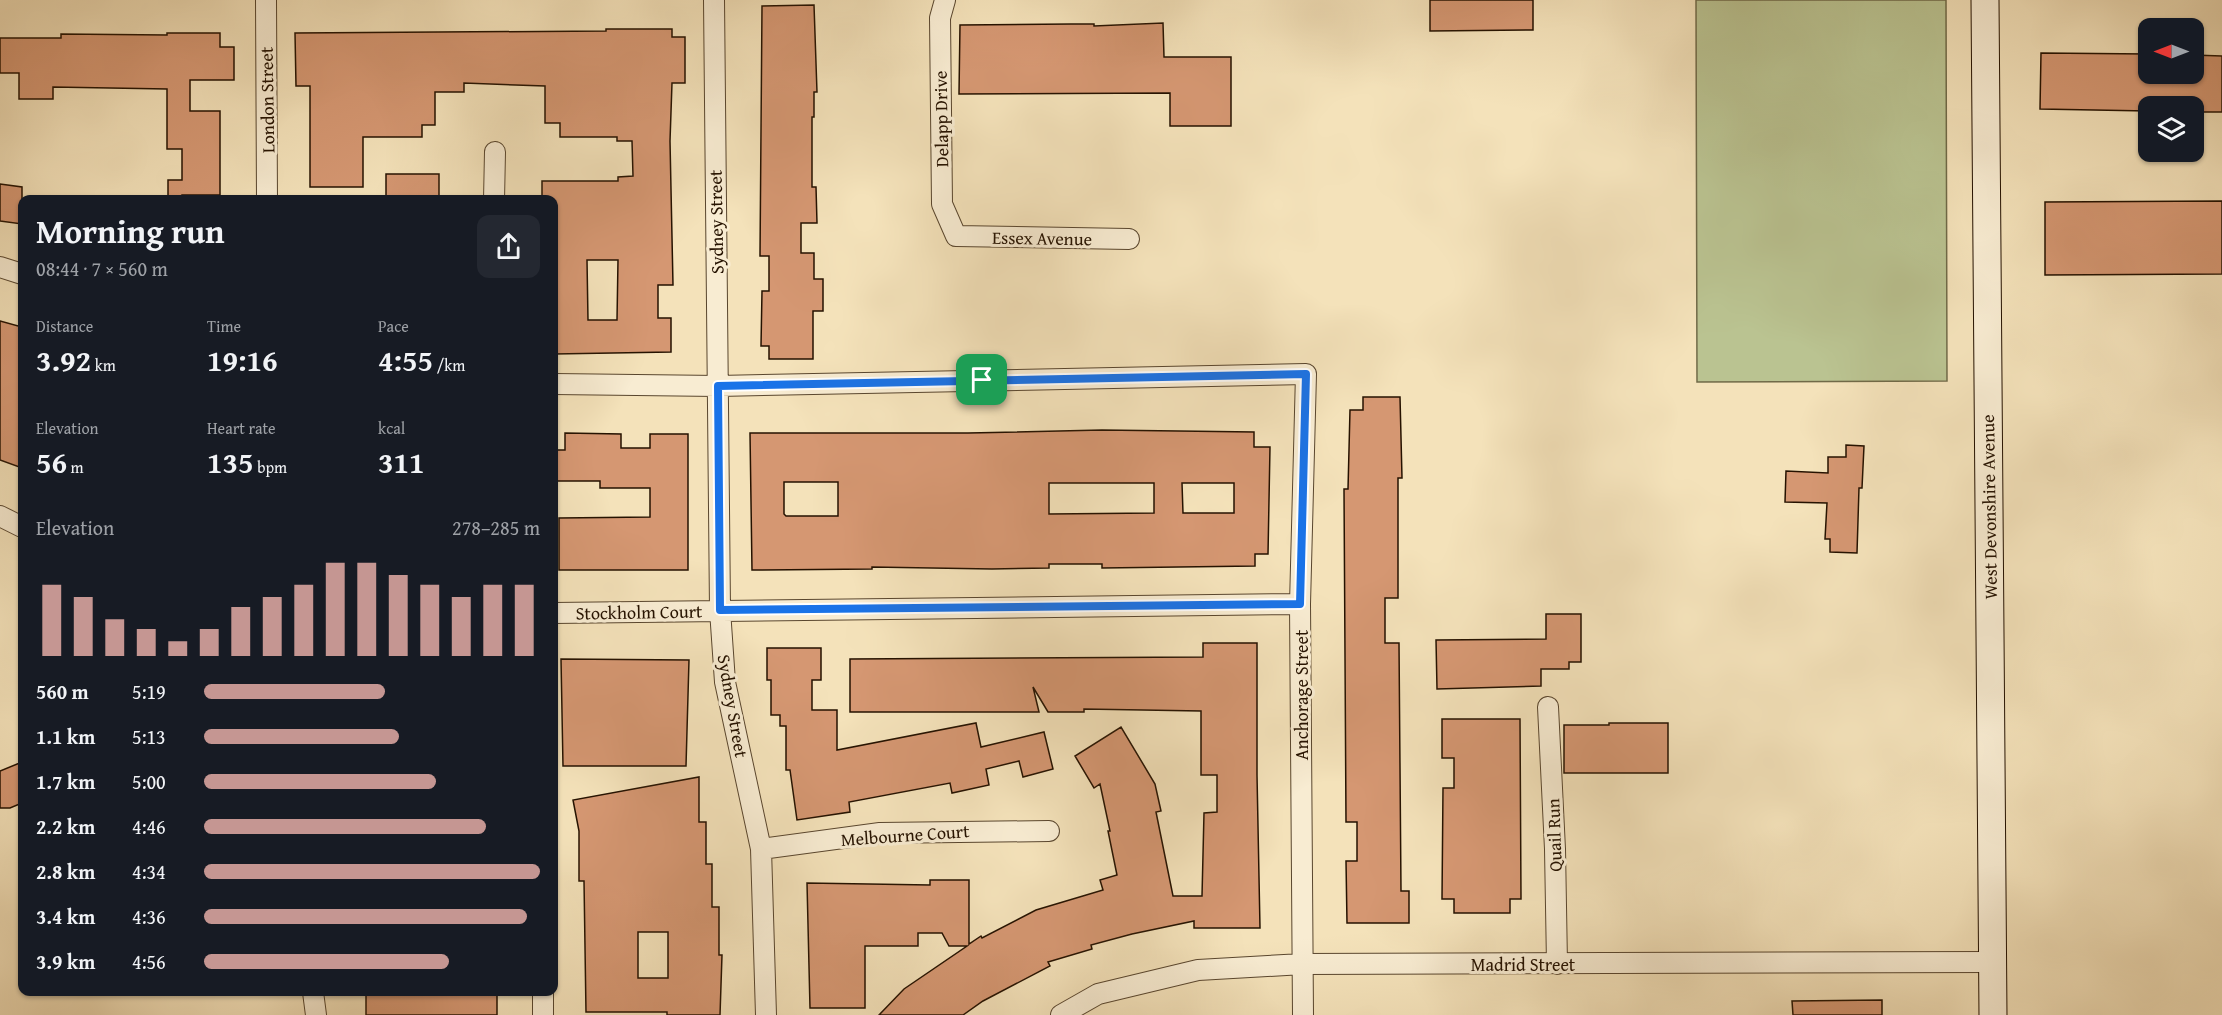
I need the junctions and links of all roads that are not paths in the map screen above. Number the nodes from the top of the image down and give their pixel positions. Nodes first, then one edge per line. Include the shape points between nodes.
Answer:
1 (266, 0) edge
2 (714, 0) edge
3 (945, 0) edge
4 (1985, 0) edge
5 (495, 152) dead end
6 (267, 195) edge
7 (494, 195) edge
8 (956, 236) joint
9 (1129, 239) dead end
10 (0, 267) edge
11 (18, 273) edge
12 (558, 384) edge
13 (718, 386) junction
14 (0, 516) edge
15 (18, 525) edge
16 (1300, 604) junction
17 (720, 610) junction
18 (558, 613) edge
19 (1548, 707) dead end
20 (1049, 831) dead end
21 (761, 849) junction
22 (1993, 962) junction
23 (1557, 963) junction
24 (1303, 964) junction
25 (314, 996) edge
26 (543, 996) edge
27 (316, 1015) edge
28 (543, 1015) edge
29 (766, 1015) edge
30 (1061, 1015) edge
31 (1303, 1015) edge
32 (1993, 1015) edge

1 - 6 street, London Street
2 - 13 street, Sydney Street
3 - 8 street, Delapp Drive via 940,18 942,204
4 - 22 main road, West Devonshire Avenue
5 - 7 street
8 - 9 street, Essex Avenue
10 - 11 street
12 - 13 street
13 - 16 street, Anchorage Street via 1306,374
13 - 17 street, Sydney Street
14 - 15 street
16 - 17 street, Stockholm Court
16 - 24 street, Anchorage Street
17 - 18 street, Stockholm Court
17 - 21 street, Sydney Street via 725,682
19 - 23 street, Quail Run
20 - 21 street, Melbourne Court via 880,833
21 - 29 street, Sydney Street
22 - 23 street, Madrid Street
22 - 32 main road, West Devonshire Avenue
23 - 24 street, Madrid Street
24 - 30 street, Madrid Street via 1198,970 1098,994
24 - 31 street, Anchorage Street
25 - 27 street
26 - 28 street

